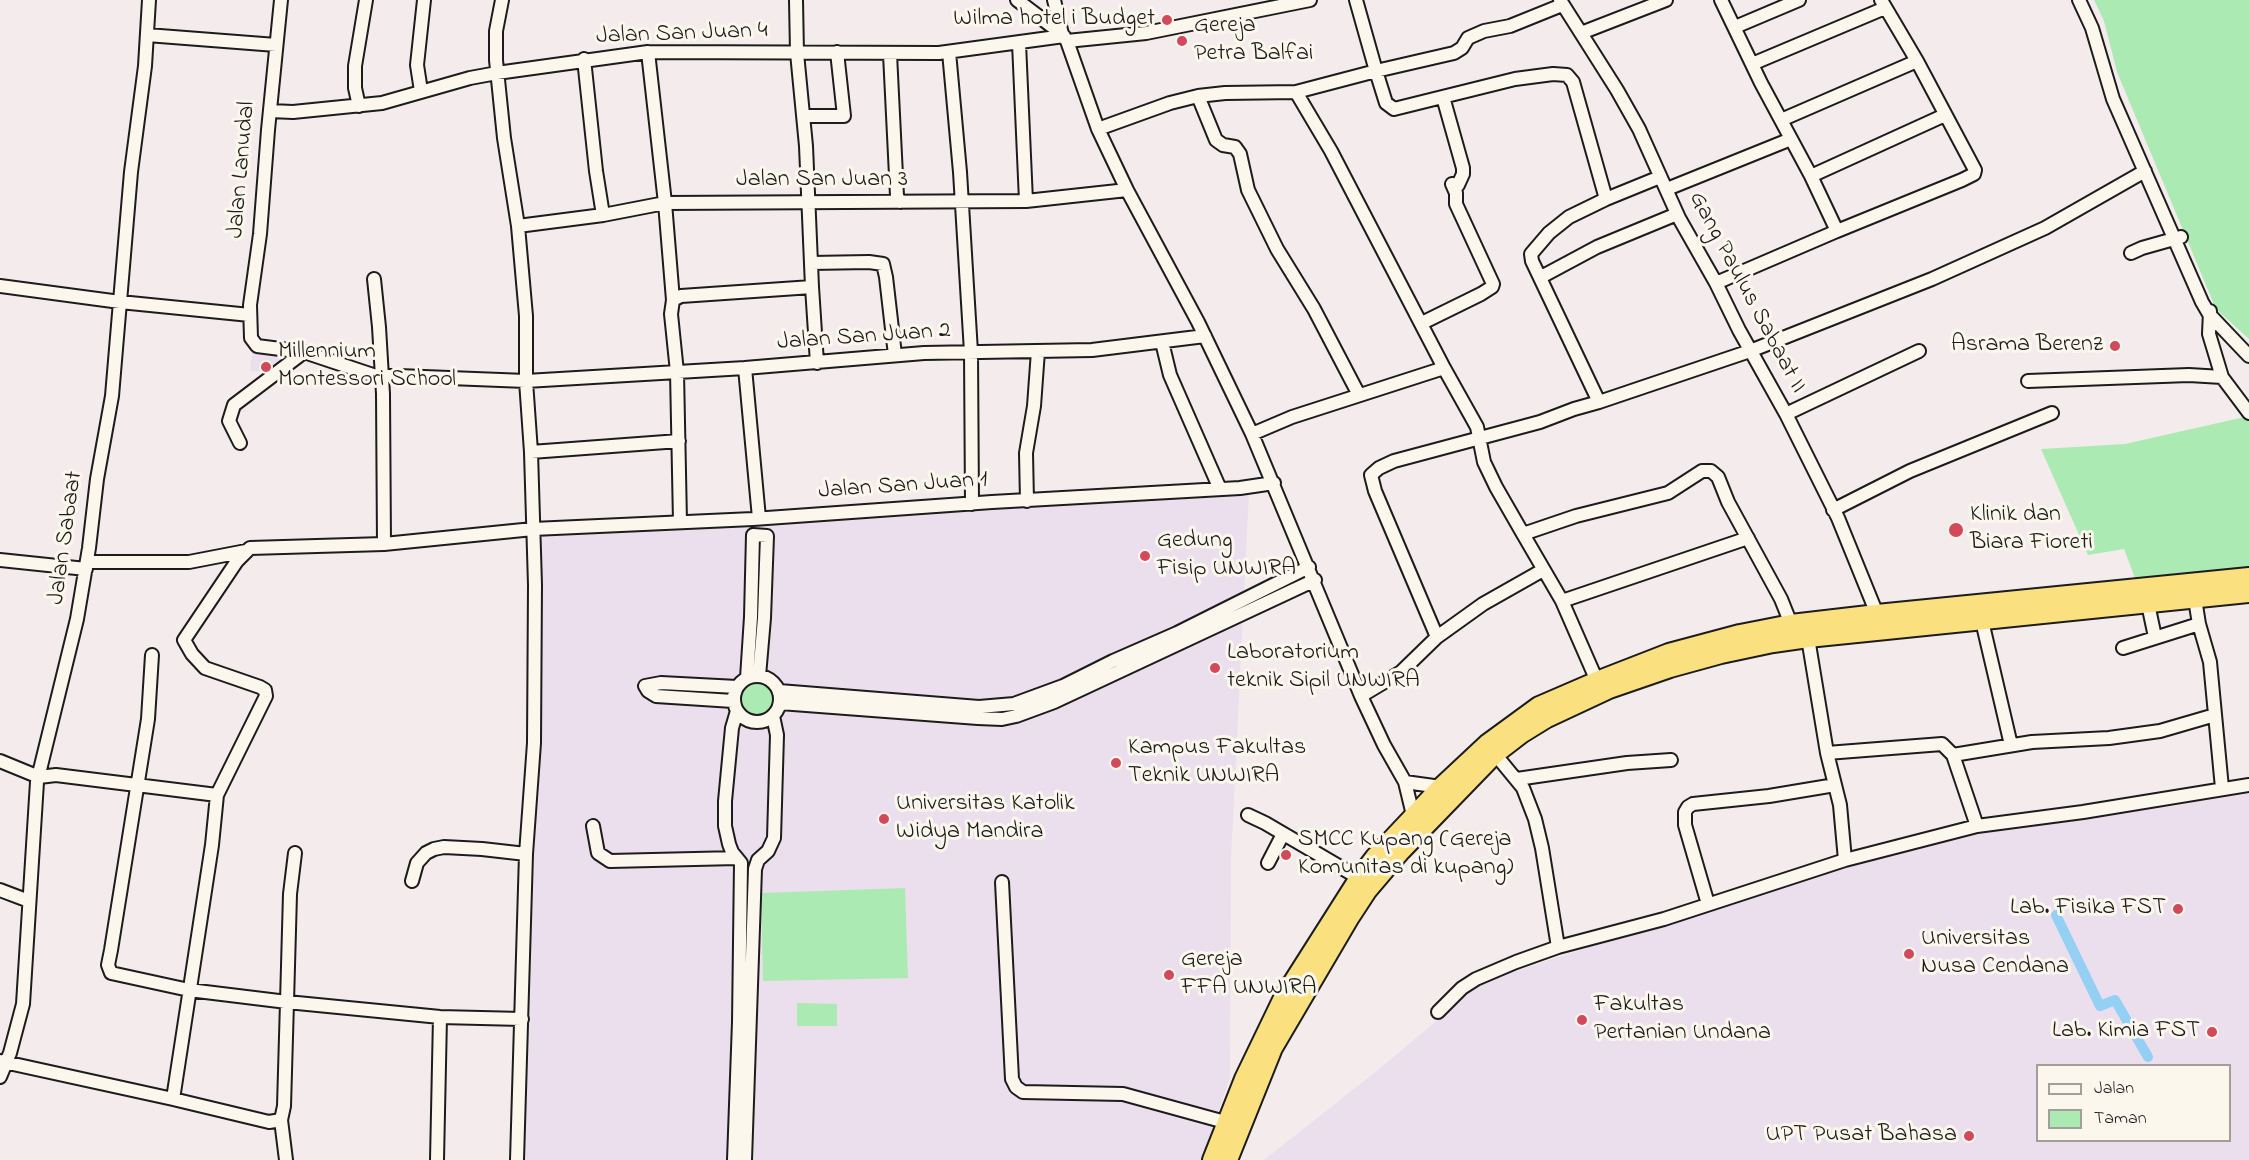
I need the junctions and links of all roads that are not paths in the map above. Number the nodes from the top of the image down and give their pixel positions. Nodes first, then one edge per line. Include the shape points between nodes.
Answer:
1 (149, 0) edge
2 (281, 0) edge
3 (366, 0) edge
4 (424, 0) edge
5 (502, 0) edge
6 (796, 0) edge
7 (1017, 0) edge
8 (1054, 0) edge
9 (1310, 0) edge
10 (1356, 0) edge
11 (1666, 0) edge
12 (1721, 0) edge
13 (1799, 0) edge
14 (2079, 0) edge
15 (2086, 0) edge
16 (1561, 2) edge
17 (1883, 4) edge
18 (1735, 27) junction
19 (1581, 33) junction
20 (147, 35) junction
21 (1064, 37) junction
22 (1019, 43) junction
23 (276, 45) junction
24 (648, 52) junction
25 (837, 52) junction
26 (949, 52) junction
27 (797, 53) junction
28 (890, 54) junction
29 (584, 59) junction
30 (1917, 61) junction
31 (1752, 64) junction
32 (1376, 71) junction
33 (497, 73) junction
34 (421, 91) junction
35 (1296, 92) junction
36 (1198, 96) junction
37 (1443, 98) junction
38 (359, 106) junction
39 (270, 111) junction
40 (1946, 115) junction
41 (803, 116) junction
42 (1781, 120) junction
43 (1098, 129) junction
44 (1791, 140) junction
45 (2145, 171) junction
46 (1811, 176) junction
47 (1660, 177) junction
48 (1667, 189) junction
49 (1127, 190) junction
50 (1606, 199) junction
51 (808, 201) junction
52 (1026, 201) junction
53 (900, 202) junction
54 (962, 202) junction
55 (665, 203) junction
56 (1677, 214) junction
57 (603, 215) junction
58 (518, 226) junction
59 (1837, 231) junction
60 (2178, 239) junction
61 (2131, 253) dead end
62 (811, 263) junction
63 (1541, 277) junction
64 (374, 279) dead end
65 (1716, 283) junction
66 (0, 286) edge
67 (812, 287) junction
68 (673, 300) junction
69 (120, 302) junction
70 (2210, 310) junction
71 (250, 315) junction
72 (1422, 322) junction
73 (1205, 336) junction
74 (1162, 342) junction
75 (254, 343) joint
76 (1038, 351) junction
77 (1750, 351) junction
78 (1919, 351) dead end
79 (2249, 351) edge
80 (304, 352) junction
81 (970, 352) junction
82 (895, 355) junction
83 (2249, 356) edge
84 (817, 363) junction
85 (745, 368) junction
86 (1444, 368) junction
87 (677, 372) junction
88 (382, 375) junction
89 (2222, 377) junction
90 (526, 381) junction
91 (2028, 381) dead end
92 (1359, 396) junction
93 (1599, 402) junction
94 (2052, 413) dead end
95 (2249, 413) edge
96 (1786, 414) junction
97 (1252, 434) junction
98 (1480, 436) junction
99 (679, 441) junction
100 (240, 443) dead end
101 (531, 452) junction
102 (1274, 483) junction
103 (1220, 489) junction
104 (1027, 501) junction
105 (972, 504) junction
106 (1833, 510) junction
107 (759, 518) junction
108 (680, 522) junction
109 (533, 529) junction
110 (1523, 534) junction
111 (1748, 538) junction
112 (384, 544) junction
113 (246, 551) junction
114 (0, 560) edge
115 (86, 566) junction
116 (1308, 567) junction
117 (1543, 570) junction
118 (2249, 577) edge
119 (1315, 580) junction
120 (2249, 593) edge
121 (2195, 598) junction
122 (1562, 601) junction
123 (2148, 604) junction
124 (1877, 614) junction
125 (1936, 617) junction
126 (758, 618) junction
127 (1219, 619) junction
128 (1982, 621) junction
129 (1791, 624) junction
130 (2199, 624) junction
131 (2155, 637) junction
132 (1437, 638) junction
133 (1808, 638) junction
134 (2123, 648) dead end
135 (152, 655) dead end
136 (753, 677) junction
137 (1597, 681) junction
138 (737, 687) junction
139 (1361, 696) junction
140 (780, 697) junction
141 (735, 706) junction
142 (773, 716) junction
143 (2215, 716) junction
144 (2011, 745) junction
145 (1827, 753) junction
146 (1496, 754) junction
147 (1953, 755) junction
148 (1671, 760) dead end
149 (0, 761) edge
150 (39, 777) junction
151 (1517, 779) junction
152 (1405, 782) junction
153 (1835, 785) junction
154 (2249, 785) edge
155 (136, 786) junction
156 (1441, 787) junction
157 (2222, 788) junction
158 (217, 795) junction
159 (1248, 815) dead end
160 (1413, 815) junction
161 (593, 826) dead end
162 (1977, 826) junction
163 (1283, 834) junction
164 (295, 853) dead end
165 (526, 854) junction
166 (737, 858) junction
167 (1845, 860) junction
168 (1268, 863) dead end
169 (1359, 878) junction
170 (412, 881) dead end
171 (1002, 882) dead end
172 (0, 890) edge
173 (29, 901) junction
174 (1708, 904) junction
175 (1344, 913) junction
176 (1558, 947) junction
177 (189, 990) junction
178 (287, 1002) junction
179 (1438, 1012) dead end
180 (440, 1017) junction
181 (522, 1019) junction
182 (3, 1062) edge
183 (0, 1077) edge
184 (173, 1099) junction
185 (281, 1120) junction
186 (1233, 1124) junction
187 (286, 1160) edge
188 (437, 1160) edge
189 (517, 1160) edge
190 (734, 1160) edge
191 (745, 1160) edge
192 (1212, 1160) edge
193 (1228, 1160) edge

1 - 20 street, Jalan Sabaat
2 - 23 street, Jalan Lanudal
3 - 38 street via 355,66
4 - 34 street via 417,64
5 - 33 street via 496,31
6 - 27 street
7 - 21 street
8 - 21 street
9 - 21 street, Jalan San Juan 4 via 1146,33
10 - 32 street
11 - 19 street
12 - 18 street
13 - 18 street
14 - 45 street via 2092,28 2113,99
15 - 60 street via 2102,34 2112,79
16 - 19 street, Gang Paulus Sabaat II
16 - 32 street via 1535,18 1468,38 1454,53
17 - 30 street
17 - 31 street
18 - 31 street
19 - 47 street, Gang Paulus Sabaat II via 1634,120
20 - 23 street
20 - 69 street, Jalan Sabaat
21 - 22 street, Jalan San Juan 4
21 - 43 street
22 - 26 street, Jalan San Juan 4
22 - 52 street
23 - 39 street, Jalan Lanudal
24 - 27 street, Jalan San Juan 4
24 - 29 street, Jalan San Juan 4
24 - 55 street
25 - 27 street, Jalan San Juan 4
25 - 28 street, Jalan San Juan 4
25 - 41 street via 843,116
26 - 28 street, Jalan San Juan 4
26 - 54 street
27 - 41 street
28 - 53 street
29 - 33 street, Jalan San Juan 4
29 - 57 street
30 - 40 street
30 - 42 street
31 - 42 street
32 - 35 street
32 - 37 street via 1390,108
33 - 34 street, Jalan San Juan 4
33 - 58 street
34 - 38 street, Jalan San Juan 4
35 - 36 street
35 - 72 street
36 - 43 street
36 - 92 street via 1216,140 1222,146 1238,149 1248,190
37 - 50 street via 1515,79 1567,75 1573,82
37 - 72 street via 1463,168 1458,184 1452,184 1456,204 1493,284 1481,294
38 - 39 street, Jalan San Juan 4
39 - 71 street, Jalan Lanudal
40 - 46 street
40 - 59 street via 1974,165 1974,174
41 - 51 street
42 - 44 street
43 - 49 street
44 - 46 street
44 - 48 street
45 - 60 street
45 - 77 street via 2044,228 1986,255
46 - 59 street
47 - 48 street, Gang Paulus Sabaat II
47 - 50 street
48 - 56 street, Gang Paulus Sabaat II
49 - 52 street, Jalan San Juan 3
49 - 73 street
50 - 63 street via 1569,217 1533,249 1532,261
51 - 53 street, Jalan San Juan 3
51 - 55 street, Jalan San Juan 3
51 - 62 street
52 - 54 street, Jalan San Juan 3
53 - 54 street, Jalan San Juan 3
54 - 81 street
55 - 57 street, Jalan San Juan 3
55 - 68 street
56 - 63 street via 1614,239
56 - 65 street, Gang Paulus Sabaat II
57 - 58 street, Jalan San Juan 3
58 - 90 street via 526,316
59 - 65 street
60 - 61 street
60 - 70 street
62 - 67 street
62 - 82 street via 883,264
63 - 93 street
64 - 88 street
65 - 77 street, Gang Paulus Sabaat II
66 - 69 street
67 - 68 street via 686,295
67 - 84 street
68 - 87 street
69 - 71 street
69 - 115 street, Jalan Sabaat via 112,396
70 - 79 street
70 - 83 street
70 - 89 street via 2209,334
71 - 75 street, Jalan Lanudal
72 - 86 street
73 - 74 street, Jalan San Juan 2
73 - 97 street
74 - 76 street, Jalan San Juan 2
74 - 103 street via 1170,375
75 - 80 street, Jalan San Juan 2 via 263,348
76 - 81 street, Jalan San Juan 2
76 - 104 street via 1026,453
77 - 93 street
77 - 96 street, Gang Paulus Sabaat II
78 - 96 street
80 - 88 street, Jalan San Juan 2
80 - 100 street via 234,405 229,421
81 - 82 street, Jalan San Juan 2
81 - 105 street
82 - 84 street, Jalan San Juan 2
84 - 85 street, Jalan San Juan 2
85 - 87 street, Jalan San Juan 2
85 - 107 street
86 - 92 street
86 - 98 street
87 - 90 street, Jalan San Juan 2
87 - 99 street
88 - 90 street, Jalan San Juan 2
88 - 112 street
89 - 91 street
89 - 95 street
90 - 101 street
92 - 97 street
93 - 98 street
94 - 106 street via 1910,471
96 - 106 street, Gang Paulus Sabaat II
97 - 102 street
98 - 110 street via 1484,462
98 - 132 street via 1394,460 1371,475
99 - 101 street
99 - 108 street
101 - 109 street
102 - 103 street, Jalan San Juan 1
102 - 116 street
103 - 104 street, Jalan San Juan 1
104 - 105 street, Jalan San Juan 1
105 - 107 street, Jalan San Juan 1
106 - 124 street, Gang Paulus Sabaat II
107 - 108 street, Jalan San Juan 1
108 - 109 street, Jalan San Juan 1
109 - 112 street, Jalan San Juan 1
109 - 165 street via 534,743
110 - 111 street via 1668,492 1706,470 1718,477
110 - 117 street
111 - 122 street
111 - 129 street
112 - 113 street, Jalan San Juan 1 via 260,547
113 - 115 street, Jalan San Juan 1 via 189,562
113 - 158 street via 184,640 205,668 265,690 266,696
114 - 115 street, Jalan San Juan 1
115 - 150 street, Jalan Sabaat
116 - 119 street
116 - 127 street
117 - 122 street
117 - 132 street via 1483,604
118 - 125 highway
119 - 127 street
119 - 139 street
120 - 121 highway
121 - 123 highway
121 - 130 street
122 - 137 street
123 - 128 highway
123 - 131 street
124 - 125 highway
124 - 129 highway
125 - 128 highway
125 - 133 highway
126 - 126 street via 753,535 767,536
126 - 136 street
127 - 140 street via 1054,702 1002,719
128 - 144 street
129 - 137 highway via 1706,642
130 - 131 street
130 - 143 street via 2210,662
131 - 134 street
132 - 139 street via 1401,672
133 - 145 street
133 - 146 highway via 1721,654 1609,689 1547,718
135 - 155 street via 148,719
136 - 138 street
136 - 140 street via 775,683
137 - 156 highway via 1539,706 1512,724
138 - 141 street
138 - 141 street via 661,683 645,686 656,696
139 - 152 street
140 - 142 street
141 - 142 street via 745,719 756,722
141 - 166 street via 725,826
142 - 191 street via 777,735 774,838 755,869
143 - 144 street via 2127,736
143 - 157 street
144 - 147 street
145 - 147 street via 1940,744
145 - 153 street
146 - 151 street
146 - 175 highway
147 - 162 street
148 - 151 street
149 - 150 street
150 - 155 street via 56,775
150 - 173 street, Jalan Sabaat
151 - 176 street via 1528,798 1542,848
152 - 156 street
152 - 160 street
153 - 167 street
153 - 174 street via 1688,807 1685,825
154 - 157 street
155 - 158 street
155 - 177 street via 109,970 114,975
156 - 160 highway
157 - 162 street
158 - 177 street
159 - 163 street
160 - 169 highway
161 - 166 street via 598,853 610,861
162 - 167 street
163 - 168 street
163 - 169 street
164 - 178 street
165 - 170 street via 434,849 417,863
165 - 181 street
166 - 190 street via 741,863
167 - 174 street
169 - 175 highway
171 - 186 street via 1012,1079 1016,1087 1023,1092 1124,1094
172 - 173 street
173 - 182 street, Jalan Sabaat via 22,1004 10,1053
174 - 176 street
175 - 186 highway via 1284,996
176 - 179 street via 1476,979
177 - 178 street
177 - 184 street
178 - 180 street
178 - 185 street
180 - 181 street
180 - 188 street
181 - 189 street
182 - 183 street, Jalan Sabaat
182 - 184 street
184 - 185 street via 269,1122
185 - 187 street
186 - 192 highway
186 - 193 highway

